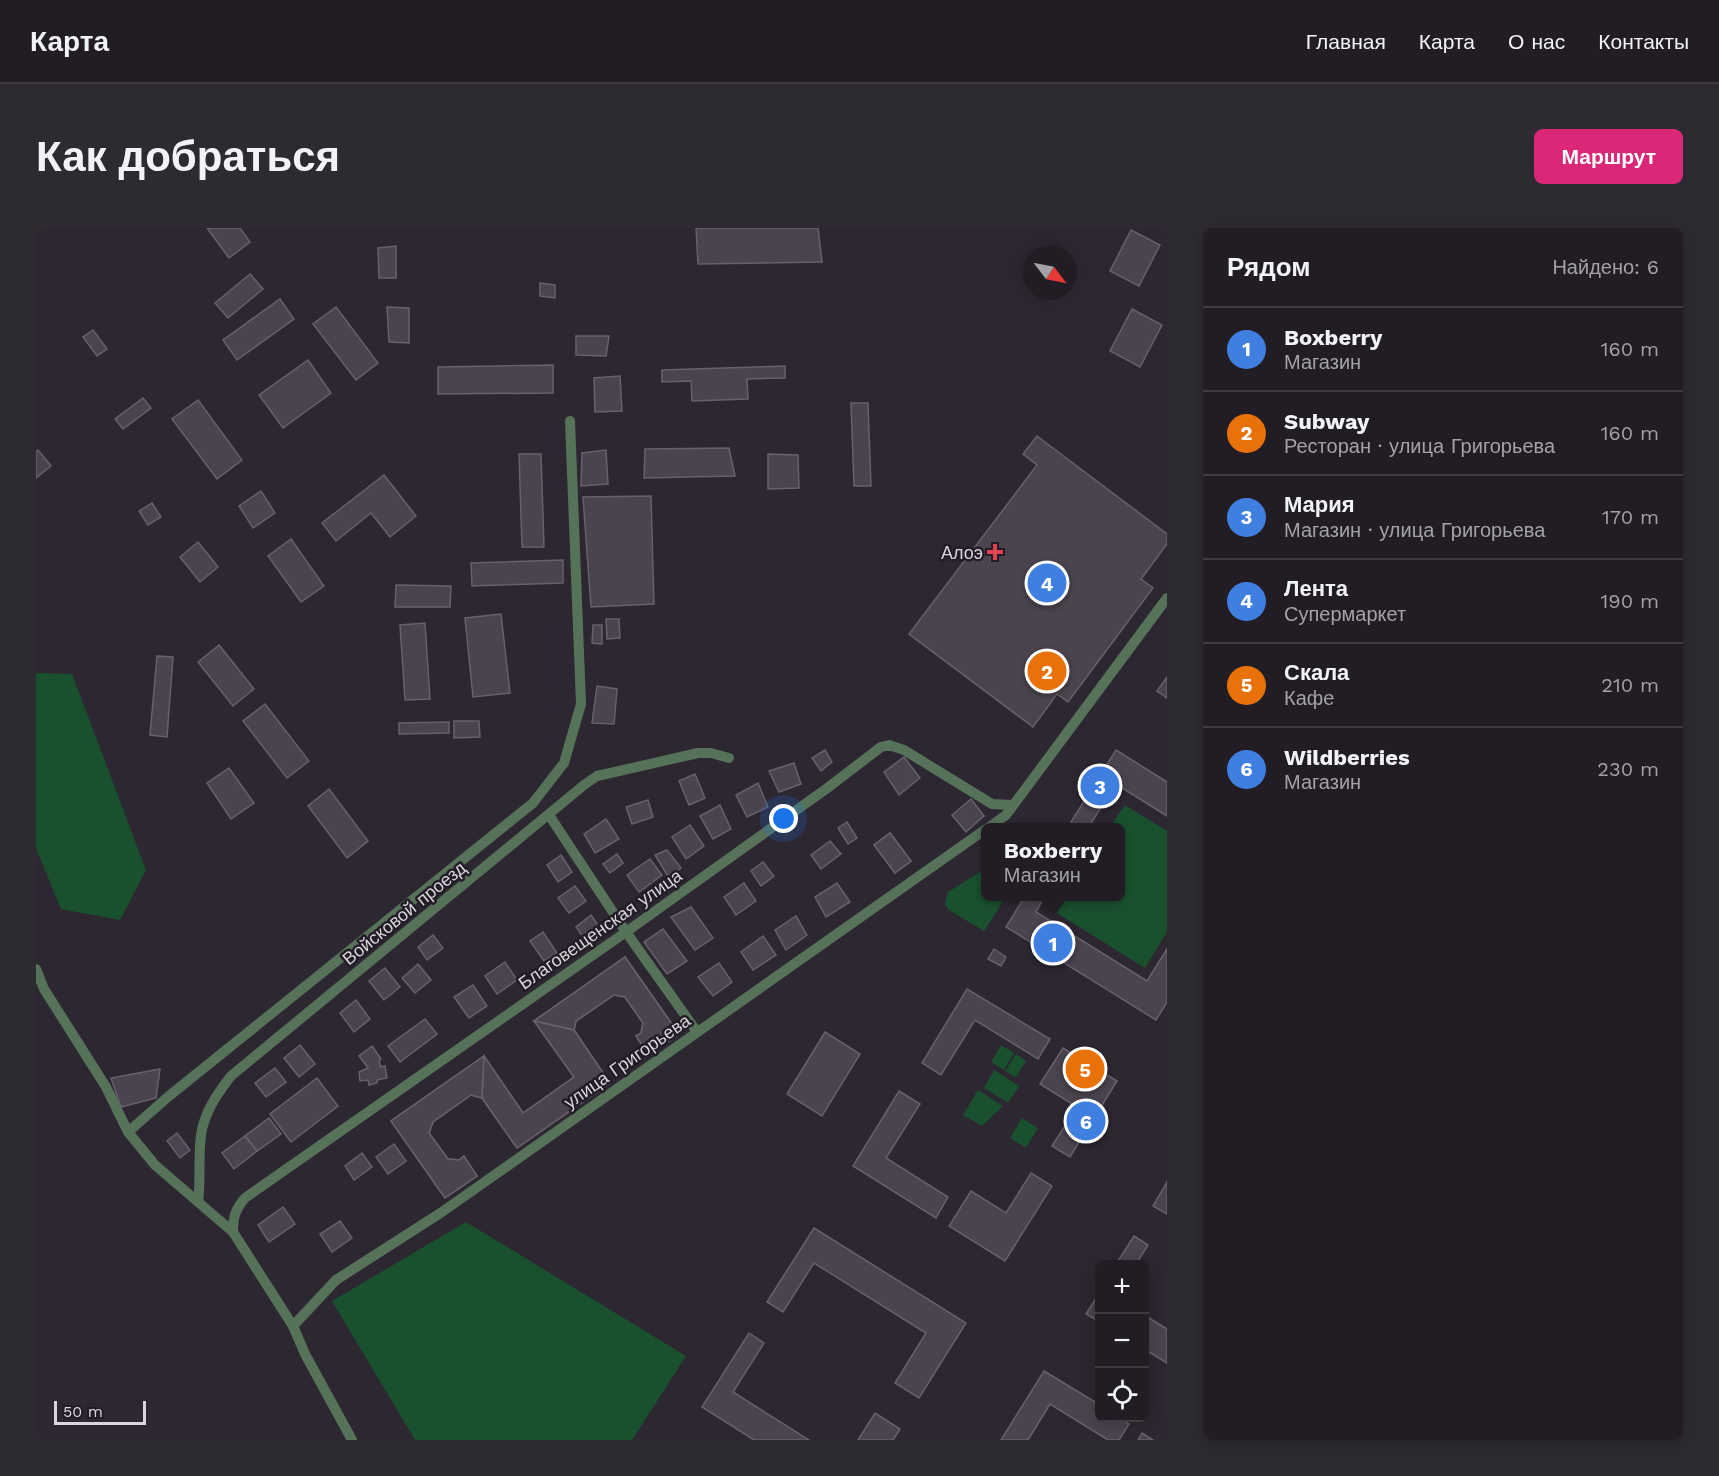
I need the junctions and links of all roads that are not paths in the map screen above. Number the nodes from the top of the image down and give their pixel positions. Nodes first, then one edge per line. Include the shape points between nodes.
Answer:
1 (570, 421) dead end
2 (1167, 598) edge
3 (729, 758) dead end
4 (1013, 805) junction
5 (549, 815) junction
6 (994, 823) edge
7 (981, 832) edge
8 (626, 932) junction
9 (36, 969) edge
10 (697, 1032) junction
11 (128, 1132) junction
12 (198, 1202) junction
13 (233, 1233) junction
14 (293, 1326) junction
15 (352, 1440) edge

1 - 11 street via 580,704 564,763 533,803
2 - 4 street, улица Григорьева
3 - 5 street, Войсковой проезд via 698,753 597,776
4 - 6 street, улица Григорьева
4 - 8 street, Благовещенская улица via 992,804 904,750 889,745 881,747
5 - 8 street
5 - 12 street, Войсковой проезд via 231,1076 216,1094 201,1135
7 - 10 street, улица Григорьева
8 - 10 street
8 - 13 street, Благовещенская улица via 245,1198 236,1209
9 - 11 street
10 - 14 street, улица Григорьева via 442,1212 336,1280
11 - 12 street via 154,1165
12 - 13 street
13 - 14 street
14 - 15 street

